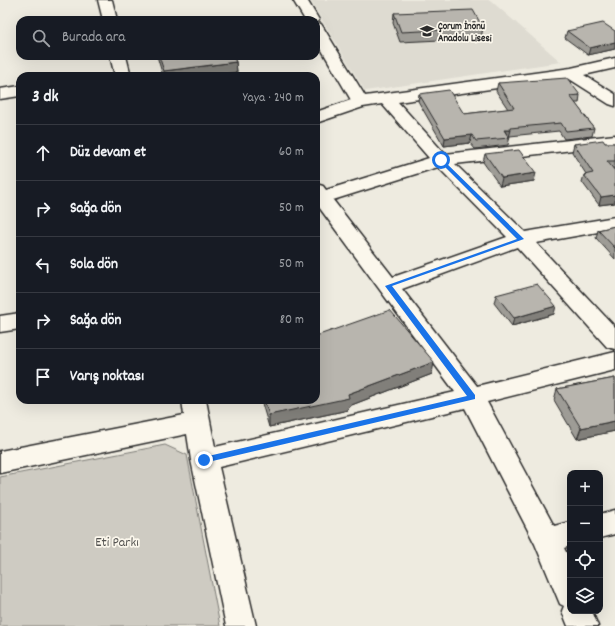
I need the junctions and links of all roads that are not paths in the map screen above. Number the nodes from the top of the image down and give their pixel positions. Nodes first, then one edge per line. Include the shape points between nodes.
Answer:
1 (105, 0) edge
2 (300, 0) edge
3 (109, 16) edge
4 (310, 16) edge
5 (320, 34) edge
6 (119, 60) edge
7 (615, 63) edge
8 (122, 72) edge
9 (572, 73) junction
10 (16, 92) edge
11 (0, 94) edge
12 (386, 98) junction
13 (615, 101) edge
14 (360, 102) junction
15 (320, 117) edge
16 (615, 140) edge
17 (441, 160) junction
18 (320, 193) edge
19 (320, 194) edge
20 (615, 223) edge
21 (521, 239) junction
22 (388, 286) junction
23 (16, 322) edge
24 (0, 324) edge
25 (615, 341) edge
26 (615, 361) edge
27 (472, 397) junction
28 (196, 411) edge
29 (204, 460) junction
30 (0, 462) edge
31 (615, 522) edge
32 (603, 525) edge
33 (559, 537) edge
34 (567, 578) edge
35 (578, 614) edge
36 (241, 626) edge
37 (583, 626) edge

1 - 3 street
2 - 4 street
5 - 14 street
6 - 8 street
7 - 9 street
9 - 12 street
9 - 13 street
10 - 11 street
12 - 14 street
12 - 17 street
14 - 15 street
16 - 17 street
17 - 18 street
17 - 21 street
19 - 22 street
20 - 21 street
21 - 22 street
21 - 25 street
22 - 27 street
23 - 24 street
26 - 27 street
27 - 29 street
27 - 33 street
28 - 29 street
28 - 30 street
29 - 36 street
31 - 32 street
33 - 34 street
35 - 37 street

